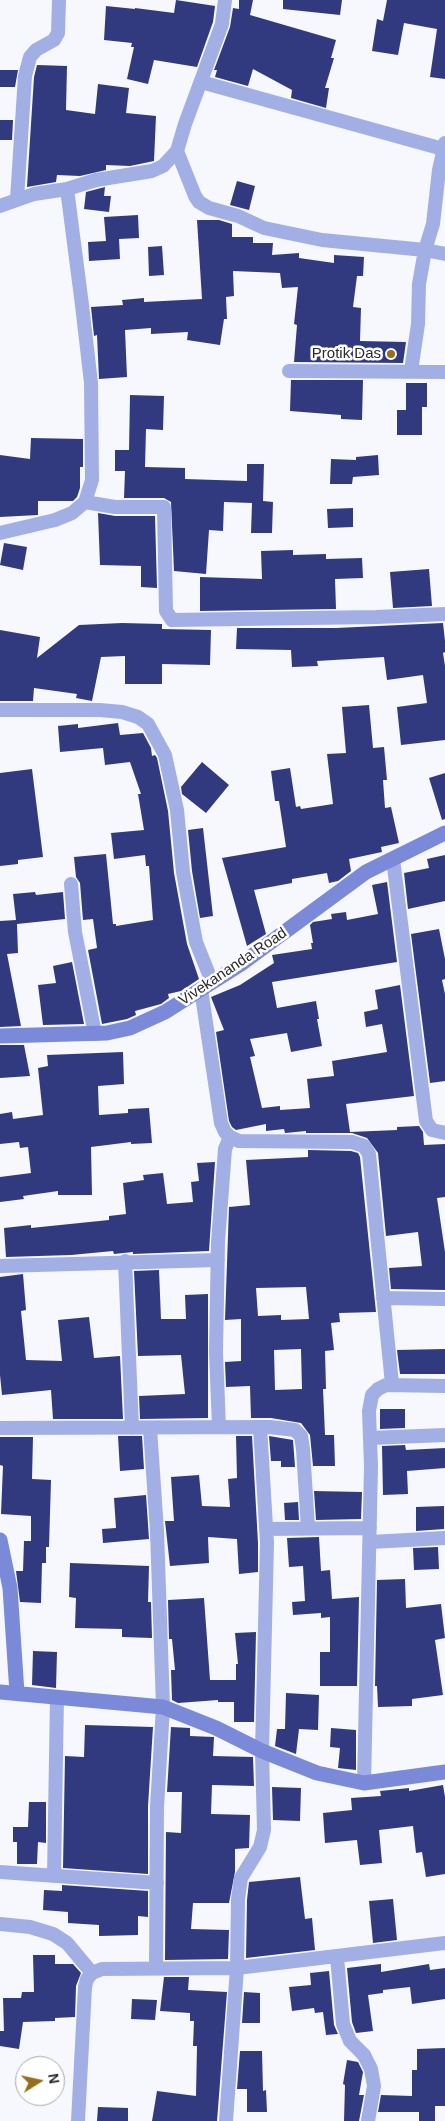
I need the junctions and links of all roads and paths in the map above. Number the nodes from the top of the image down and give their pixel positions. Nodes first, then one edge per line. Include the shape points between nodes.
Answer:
1 (60, 0) edge
2 (225, 0) edge
3 (201, 82) junction
4 (444, 146) edge
5 (177, 151) junction
6 (66, 189) junction
7 (17, 199) junction
8 (0, 206) edge
9 (425, 250) junction
10 (445, 254) edge
11 (411, 370) junction
12 (289, 371) dead end
13 (445, 372) edge
14 (85, 502) junction
15 (0, 532) edge
16 (445, 614) edge
17 (0, 710) edge
18 (445, 833) edge
19 (393, 859) junction
20 (71, 884) dead end
21 (207, 986) junction
22 (95, 1034) junction
23 (0, 1036) edge
24 (445, 1133) edge
25 (230, 1137) junction
26 (218, 1260) junction
27 (125, 1261) junction
28 (0, 1266) edge
29 (383, 1298) junction
30 (445, 1299) edge
31 (392, 1384) junction
32 (445, 1386) edge
33 (219, 1427) junction
34 (260, 1427) junction
35 (0, 1428) edge
36 (132, 1428) junction
37 (150, 1428) junction
38 (445, 1435) edge
39 (370, 1438) junction
40 (308, 1528) junction
41 (370, 1528) junction
42 (266, 1529) junction
43 (445, 1538) edge
44 (0, 1540) edge
45 (370, 1542) junction
46 (0, 1692) edge
47 (17, 1693) junction
48 (57, 1697) junction
49 (163, 1707) junction
50 (262, 1751) junction
51 (445, 1772) edge
52 (364, 1783) junction
53 (0, 1872) edge
54 (54, 1876) junction
55 (156, 1884) junction
56 (0, 1924) edge
57 (445, 1943) edge
58 (338, 1957) junction
59 (156, 1968) junction
60 (237, 1968) junction
61 (92, 1973) junction
62 (78, 2121) edge
63 (226, 2121) edge
64 (368, 2121) edge

1 - 7 street via 58,33 54,40 30,57 25,76
2 - 3 street via 222,24
3 - 4 street
3 - 5 street
4 - 9 street via 435,215
5 - 6 street via 163,166 152,171 96,180
5 - 9 street via 194,196 209,208 264,228 322,240
6 - 7 street
6 - 14 street via 91,383 92,480
7 - 8 street
9 - 10 street
9 - 11 street via 418,284 418,324
11 - 12 street
11 - 13 street
14 - 15 street via 72,513 55,520
14 - 16 street via 115,507 164,507 166,611 172,620
17 - 21 street via 122,712 148,724 165,755 177,810 196,942
18 - 19 street, Vivekananda Road
19 - 21 street, Vivekananda Road via 333,894 288,930
19 - 24 street via 426,1121 432,1130
20 - 22 street via 75,932
21 - 22 street, Vivekananda Road via 165,1012 130,1028
21 - 25 street via 221,1123
22 - 23 street, Vivekananda Road
25 - 26 street via 225,1149
25 - 29 street via 239,1141 352,1142 364,1146 369,1154
26 - 27 street
26 - 33 street via 216,1352
27 - 28 street
27 - 36 street
29 - 30 street
29 - 31 street
31 - 32 street
31 - 39 street via 372,1395 368,1411
33 - 34 street
33 - 37 street
34 - 40 street via 295,1430 301,1436
34 - 42 street
35 - 36 street
36 - 37 street
37 - 49 street
38 - 39 street
39 - 41 street
40 - 41 street
40 - 42 street
41 - 45 street
42 - 50 street
43 - 45 street
44 - 47 street via 10,1588
45 - 52 street
46 - 47 street
47 - 48 street
48 - 49 street
48 - 54 street
49 - 50 street
49 - 55 street
50 - 52 street via 317,1772
50 - 60 street via 264,1830 260,1846 241,1878
51 - 52 street
53 - 54 street
54 - 55 street
55 - 59 street
56 - 61 street via 53,1934 67,1943
57 - 58 street
58 - 60 street
58 - 64 street via 343,2024 350,2041 372,2069 374,2086
59 - 60 street
59 - 61 street via 102,1969
60 - 63 street
61 - 62 street via 85,1987

